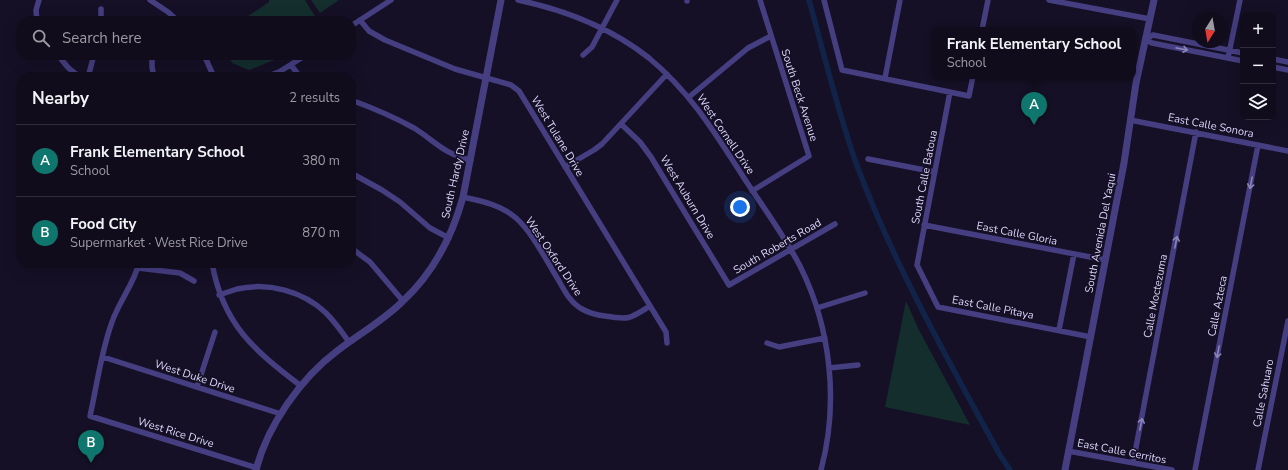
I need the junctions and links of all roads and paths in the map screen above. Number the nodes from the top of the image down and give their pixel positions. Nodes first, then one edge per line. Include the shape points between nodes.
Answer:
1 (39, 0) edge
2 (150, 0) edge
3 (391, 0) edge
4 (501, 0) edge
5 (518, 0) edge
6 (617, 0) edge
7 (760, 0) edge
8 (824, 0) edge
9 (900, 0) edge
10 (988, 0) edge
11 (1049, 0) edge
12 (1154, 0) edge
13 (1240, 0) edge
14 (101, 9) dead end
15 (37, 16) edge
16 (101, 16) edge
17 (172, 16) edge
18 (1150, 19) junction
19 (360, 20) junction
20 (356, 23) edge
21 (983, 27) edge
22 (603, 28) junction
23 (771, 36) junction
24 (1145, 38) junction
25 (1230, 50) junction
26 (1240, 52) edge
27 (583, 55) dead end
28 (1228, 58) junction
29 (62, 60) edge
30 (93, 60) edge
31 (152, 60) edge
32 (206, 60) edge
33 (298, 60) edge
34 (1240, 60) edge
35 (1276, 60) edge
36 (1288, 62) edge
37 (291, 65) junction
38 (1276, 68) edge
39 (1288, 70) edge
40 (73, 72) edge
41 (89, 72) edge
42 (153, 72) edge
43 (212, 72) edge
44 (279, 72) edge
45 (296, 72) edge
46 (667, 74) junction
47 (486, 78) junction
48 (885, 78) junction
49 (972, 79) edge
50 (950, 92) junction
51 (689, 97) junction
52 (356, 102) edge
53 (1130, 120) junction
54 (621, 124) junction
55 (1196, 132) junction
56 (1258, 145) junction
57 (1288, 151) edge
58 (868, 158) dead end
59 (471, 160) junction
60 (566, 167) junction
61 (935, 172) junction
62 (356, 177) edge
63 (752, 191) junction
64 (463, 197) junction
65 (835, 224) dead end
66 (924, 225) junction
67 (449, 238) junction
68 (791, 250) junction
69 (356, 252) edge
70 (1074, 254) junction
71 (1106, 260) junction
72 (917, 265) joint
73 (138, 268) edge
74 (154, 268) edge
75 (213, 268) edge
76 (194, 281) dead end
77 (730, 285) joint
78 (865, 293) dead end
79 (219, 295) junction
80 (403, 301) junction
81 (650, 306) junction
82 (816, 308) junction
83 (1288, 321) edge
84 (1059, 330) junction
85 (215, 332) dead end
86 (1091, 337) junction
87 (825, 338) junction
88 (349, 342) junction
89 (768, 343) dead end
90 (667, 344) dead end
91 (103, 357) junction
92 (858, 365) dead end
93 (829, 368) junction
94 (301, 386) junction
95 (197, 387) junction
96 (281, 414) junction
97 (1068, 451) junction
98 (1134, 463) junction
99 (256, 469) edge
100 (821, 470) edge
101 (1065, 470) edge
102 (1172, 470) edge
103 (1195, 470) edge
104 (1258, 470) edge

1 - 15 street
2 - 17 street
3 - 19 street
4 - 47 street, South Hardy Drive
5 - 22 street, West Cornell Drive via 565,12
6 - 22 street
7 - 23 street, South Beck Avenue
8 - 48 street via 842,70
9 - 48 street
10 - 21 street
11 - 18 street
12 - 18 street, South Avenida Del Yaqui
13 - 25 street
14 - 16 street
18 - 24 street, South Avenida Del Yaqui
19 - 20 street
19 - 47 street, West Tulane Drive via 369,31 385,40 454,69
22 - 27 street via 592,47
22 - 46 street, West Cornell Drive via 648,57
23 - 51 street via 748,48
23 - 63 street, South Beck Avenue via 809,156
24 - 25 street via 1153,35
24 -> 28 street via 1152,43
24 - 53 street, South Avenida Del Yaqui
25 - 26 street
25 - 28 street
28 - 34 street
29 - 40 street
30 - 41 street
31 - 42 street
32 - 43 street
33 - 37 street
35 - 36 street
37 - 44 street
37 - 45 street
38 - 39 street
46 - 51 street, West Cornell Drive
46 - 54 street
47 - 59 street, South Hardy Drive
47 - 60 street, West Tulane Drive via 511,85 519,91
48 - 50 street
49 - 50 street via 969,96
50 - 61 street, South Calle Batoua
51 - 63 street, West Cornell Drive
52 - 59 street via 392,116 446,151
53 - 55 street, East Calle Sonora
53 - 71 street, South Avenida Del Yaqui
54 - 60 street via 598,147
54 - 77 street, West Auburn Drive via 652,157
55 - 56 street, East Calle Sonora
98 -> 55 street, Calle Moctezuma
56 - 57 street, East Calle Sonora
56 -> 103 street, Calle Azteca
58 - 61 street
59 - 64 street, South Hardy Drive
60 - 81 street, West Tulane Drive
61 - 66 street, South Calle Batoua
62 - 67 street via 382,190 430,228
63 - 68 street, West Cornell Drive
64 - 67 street, South Hardy Drive
64 - 81 street, West Oxford Drive via 494,205 516,218 530,234 568,297 581,309 597,315 627,319
65 - 68 street, South Roberts Road
66 - 70 street, East Calle Gloria
66 - 72 street, South Calle Batoua
67 - 80 street, South Hardy Drive via 428,274
68 - 77 street, South Roberts Road
68 - 82 street
69 - 80 street via 370,262
70 - 71 street, East Calle Gloria
70 - 84 street
71 - 86 street, South Avenida Del Yaqui
72 - 84 street, East Calle Pitaya via 938,307
73 - 91 street via 112,322
74 - 76 street via 180,273
75 - 79 street
78 - 82 street
79 - 88 street via 237,289 256,287 287,290 312,302 325,312
79 - 94 street via 232,321 248,341
80 - 88 street, South Hardy Drive via 388,315
81 - 90 street, West Tulane Drive via 666,332
82 - 87 street
83 - 104 street, Calle Sahuaro
84 - 86 street, East Calle Pitaya
85 - 95 street
86 - 97 street, South Avenida Del Yaqui
87 - 89 street via 779,347
87 - 93 street
88 - 94 street, South Hardy Drive via 327,359
91 - 95 street, West Duke Drive
91 - 99 street, West Rice Drive via 90,416
92 - 93 street
93 - 100 street via 830,419
94 - 96 street, South Hardy Drive
95 - 96 street, West Duke Drive
96 - 99 street, South Hardy Drive
97 - 98 street, East Calle Cerritos
97 - 101 street, South Avenida Del Yaqui
98 - 102 street, East Calle Cerritos

